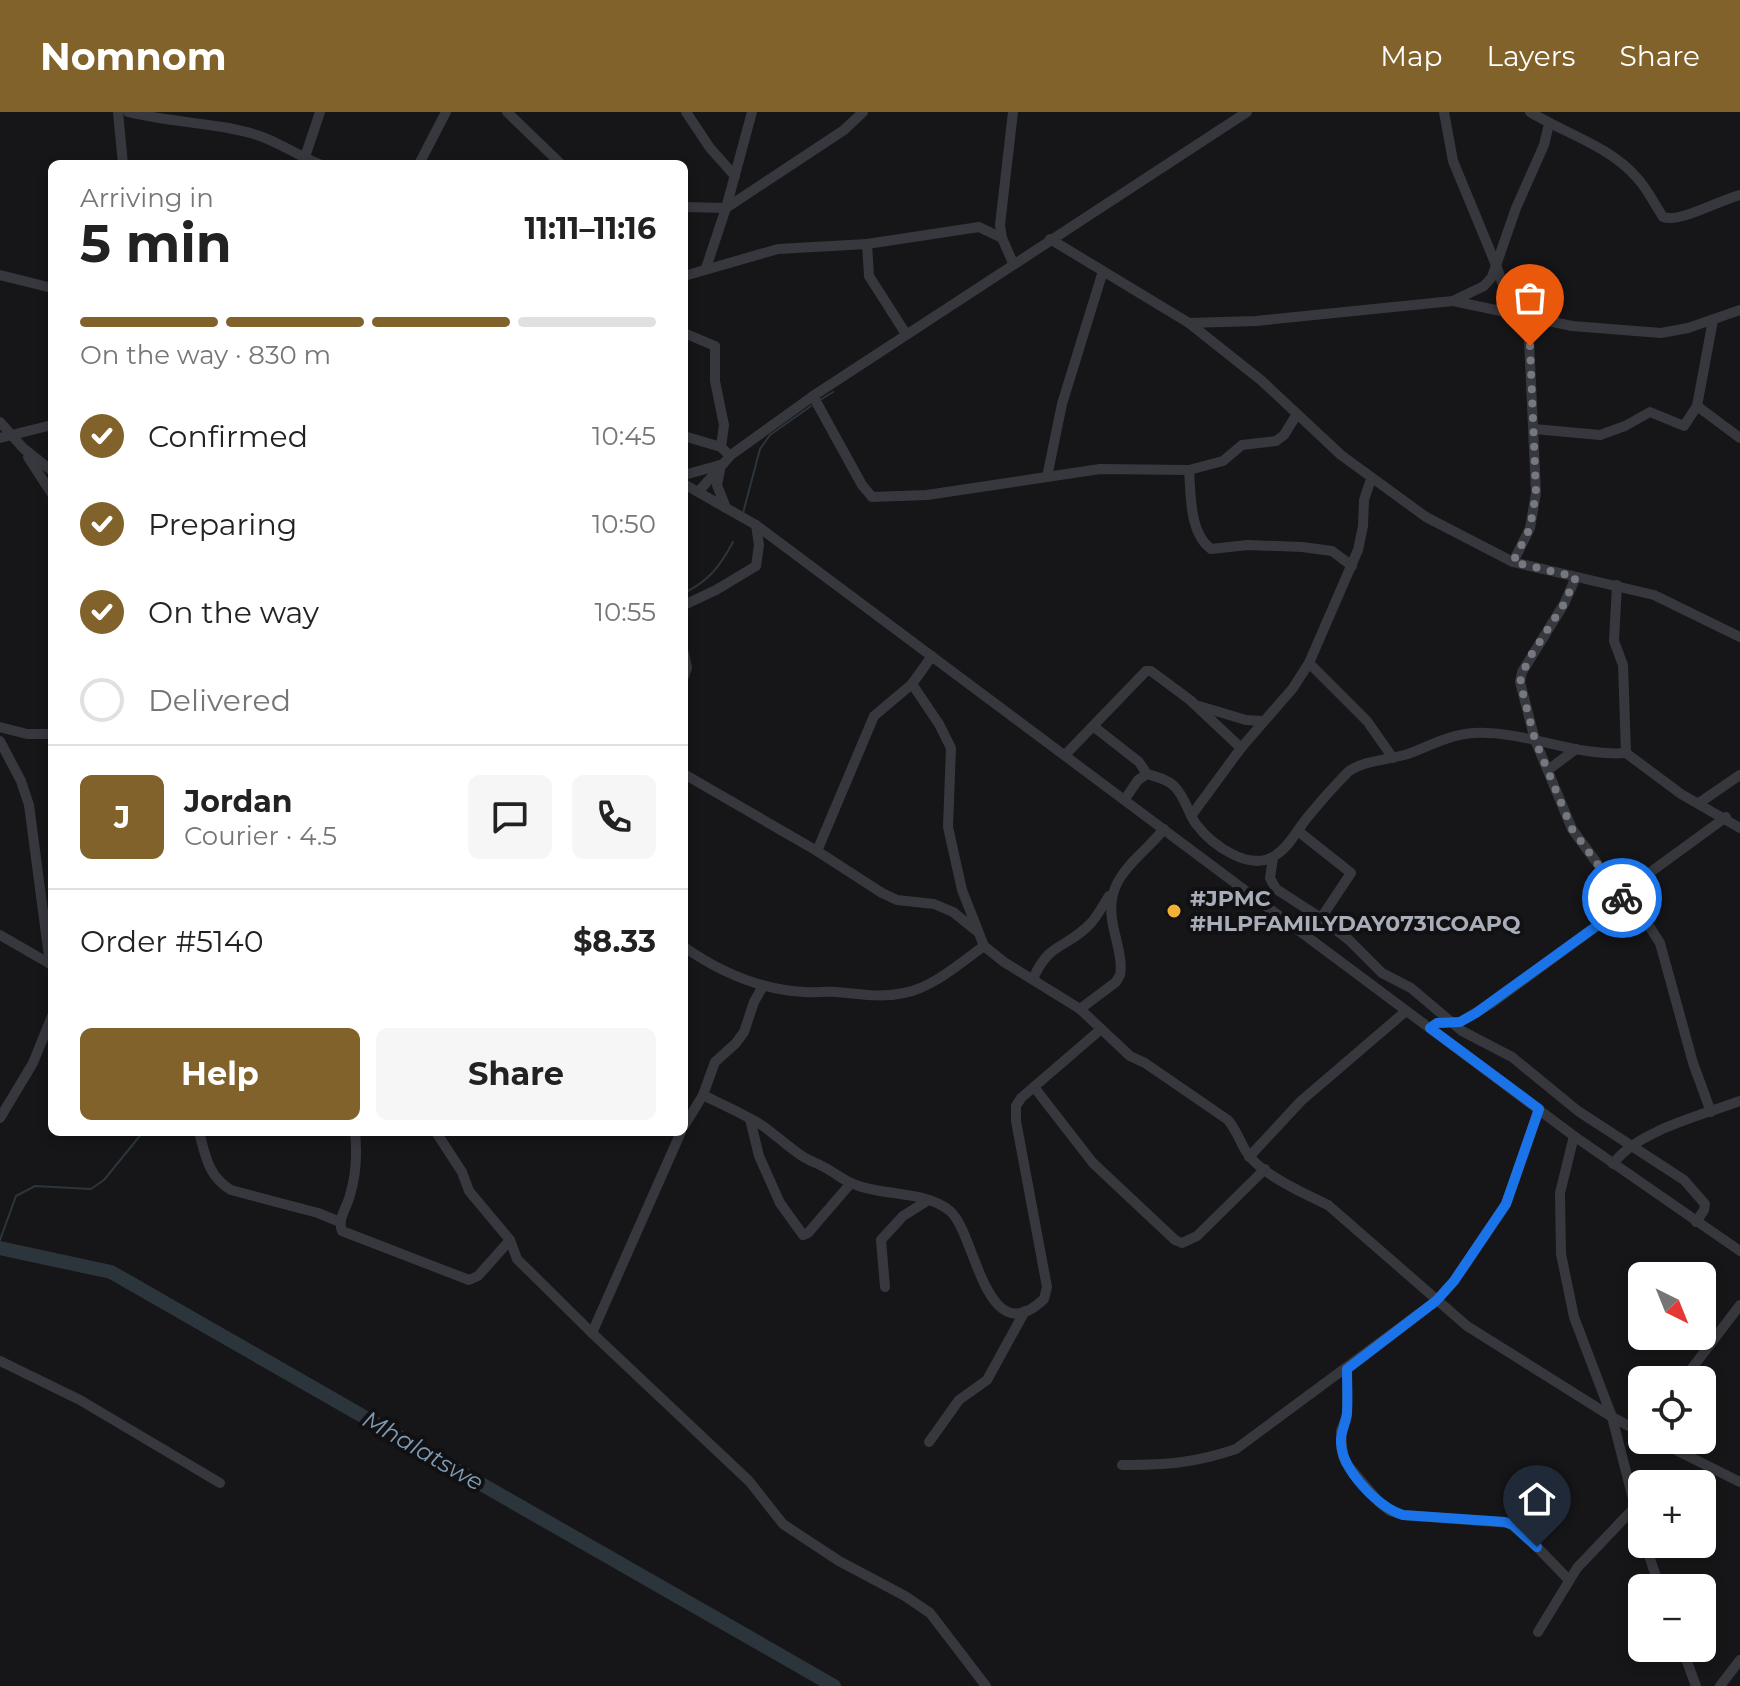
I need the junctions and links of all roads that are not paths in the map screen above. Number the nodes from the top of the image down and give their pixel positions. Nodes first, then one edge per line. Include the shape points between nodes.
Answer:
1 (118, 112) edge
2 (128, 112) edge
3 (320, 112) edge
4 (446, 112) edge
5 (507, 112) edge
6 (686, 112) edge
7 (752, 112) edge
8 (863, 112) edge
9 (1013, 112) edge
10 (1247, 112) edge
11 (1444, 112) edge
12 (1530, 112) edge
13 (1549, 124) junction
14 (123, 160) edge
15 (302, 160) edge
16 (304, 160) edge
17 (421, 160) edge
18 (557, 160) edge
19 (735, 176) junction
20 (1740, 195) edge
21 (688, 207) edge
22 (726, 208) junction
23 (1000, 211) junction
24 (984, 228) junction
25 (1002, 238) junction
26 (1050, 239) junction
27 (867, 244) junction
28 (1013, 263) junction
29 (1496, 265) junction
30 (706, 268) junction
31 (1103, 271) junction
32 (0, 275) edge
33 (688, 275) edge
34 (48, 287) edge
35 (1453, 301) junction
36 (1740, 310) edge
37 (1513, 314) junction
38 (1528, 318) junction
39 (1713, 320) junction
40 (1189, 323) junction
41 (906, 334) junction
42 (688, 335) edge
43 (813, 396) junction
44 (1697, 406) junction
45 (1297, 414) junction
46 (0, 422) edge
47 (48, 426) edge
48 (1534, 429) junction
49 (12, 433) junction
50 (688, 437) edge
51 (0, 438) edge
52 (1740, 438) edge
53 (721, 447) junction
54 (23, 448) junction
55 (731, 455) junction
56 (722, 464) junction
57 (48, 468) edge
58 (1189, 470) junction
59 (688, 474) edge
60 (1047, 477) junction
61 (1371, 479) junction
62 (688, 486) edge
63 (48, 488) edge
64 (699, 491) junction
65 (727, 508) junction
66 (756, 525) junction
67 (1513, 562) junction
68 (1352, 566) junction
69 (1576, 577) junction
70 (1617, 585) junction
71 (688, 603) edge
72 (1740, 637) edge
73 (932, 656) junction
74 (1309, 663) junction
75 (912, 684) junction
76 (1195, 705) junction
77 (1263, 721) junction
78 (1093, 726) junction
79 (0, 727) edge
80 (48, 734) edge
81 (1535, 740) junction
82 (0, 741) edge
83 (1241, 748) junction
84 (1576, 749) junction
85 (1626, 753) junction
86 (1065, 755) junction
87 (1393, 758) junction
88 (1548, 770) junction
89 (1147, 774) junction
90 (1740, 775) edge
91 (688, 776) edge
92 (1125, 799) junction
93 (1699, 803) junction
94 (1191, 816) junction
95 (1726, 817) junction
96 (1740, 828) edge
97 (1164, 829) junction
98 (1298, 831) junction
99 (817, 851) junction
100 (1273, 858) junction
101 (1110, 895) junction
102 (1627, 904) junction
103 (1321, 918) junction
104 (980, 933) junction
105 (0, 935) edge
106 (48, 942) edge
107 (984, 946) junction
108 (688, 949) edge
109 (48, 962) edge
110 (1033, 979) junction
111 (763, 986) junction
112 (1080, 1009) junction
113 (1406, 1011) junction
114 (1453, 1023) junction
115 (48, 1026) edge
116 (1430, 1028) junction
117 (1100, 1030) junction
118 (1034, 1087) junction
119 (703, 1095) junction
120 (1740, 1101) edge
121 (1539, 1109) junction
122 (1711, 1112) junction
123 (0, 1118) edge
124 (688, 1119) edge
125 (750, 1119) junction
126 (200, 1136) edge
127 (355, 1136) edge
128 (439, 1136) edge
129 (679, 1136) edge
130 (1574, 1136) junction
131 (1633, 1145) junction
132 (1249, 1157) junction
133 (1613, 1164) junction
134 (1265, 1169) junction
135 (851, 1183) junction
136 (927, 1201) junction
137 (340, 1222) junction
138 (1696, 1222) junction
139 (510, 1240) junction
140 (1740, 1251) edge
141 (885, 1287) dead end
142 (1436, 1301) junction
143 (1740, 1305) edge
144 (1025, 1311) junction
145 (592, 1333) junction
146 (0, 1361) edge
147 (1694, 1366) edge
148 (1347, 1369) junction
149 (1612, 1417) junction
150 (1628, 1424) edge
151 (929, 1442) dead end
152 (1684, 1454) edge
153 (1122, 1465) dead end
154 (1628, 1480) edge
155 (1740, 1482) edge
156 (220, 1483) dead end
157 (1628, 1515) edge
158 (1568, 1579) junction
159 (1538, 1632) dead end
160 (1740, 1660) edge
161 (1687, 1662) edge
162 (986, 1686) edge
163 (1695, 1686) edge
164 (1720, 1686) edge

1 - 14 street
2 - 15 street via 258,135
3 - 16 street
4 - 17 street
5 - 18 street
6 - 19 street
7 - 19 street
8 - 22 street
9 - 23 street
10 - 26 street
11 - 29 street via 1453,161
12 - 13 street
13 - 20 street via 1620,162 1668,219
13 - 29 street
19 - 22 street
21 - 22 street
22 - 30 street
23 - 24 street
23 - 25 street
24 - 25 street
24 - 27 street
25 - 28 street
26 - 28 street
26 - 31 street
27 - 30 street via 778,249
27 - 41 street via 869,276
28 - 41 street
29 - 35 street via 1484,286
29 - 37 street
30 - 33 street
31 - 40 street
31 - 60 street via 1062,404
32 - 34 street
35 - 37 street
35 - 40 street
36 - 39 street
37 - 38 street
38 - 39 street via 1661,333
38 - 48 street
39 - 44 street
40 - 45 street
41 - 43 street
42 - 53 street via 715,346 724,425
43 - 55 street
43 - 60 street via 872,497 927,495
44 - 48 street via 1684,426 1650,412 1600,435
44 - 52 street
45 - 58 street via 1276,441 1242,445 1223,461
45 - 61 street
46 - 49 street
47 - 49 street
48 - 67 street via 1536,493 1530,528
49 - 51 street
49 - 54 street
50 - 53 street
53 - 55 street
54 - 57 street
54 - 63 street
55 - 56 street
56 - 59 street
56 - 64 street
56 - 65 street via 717,485
58 - 60 street via 1100,469
58 - 68 street via 1194,517 1200,537 1211,549 1302,547 1332,551
61 - 67 street via 1426,517
61 - 68 street
62 - 64 street
64 - 65 street
65 - 66 street
66 - 71 street via 756,566
66 - 73 street
67 - 69 street
68 - 74 street
69 - 70 street
69 - 81 street via 1522,672
70 - 72 street via 1654,595
70 - 85 street via 1614,641 1623,665
73 - 75 street
73 - 86 street
74 - 77 street
74 - 87 street via 1367,721
75 - 99 street via 874,716
75 - 104 street via 951,748 948,827 962,890
76 - 77 street
76 - 78 street via 1146,671
76 - 83 street
77 - 83 street
78 - 86 street
78 - 89 street
79 - 80 street
81 - 84 street
81 - 87 street via 1474,733
81 - 88 street
82 - 106 street via 29,805
83 - 94 street
84 - 85 street
84 - 88 street
85 - 93 street
86 - 92 street
87 - 98 street via 1349,771
88 - 102 street via 1572,829
89 - 92 street
89 - 94 street via 1173,785
90 - 93 street
91 - 99 street
92 - 97 street
93 - 95 street
94 - 100 street via 1231,853 1253,860
95 - 96 street
95 - 102 street via 1637,882
97 - 101 street
97 - 113 street
98 - 100 street
98 - 103 street via 1351,873
99 - 104 street via 882,893 934,904
100 - 103 street via 1271,884
101 - 110 street via 1091,922 1040,961
101 - 112 street via 1120,975
102 - 114 street via 1492,1003
102 - 122 street via 1642,915 1660,943
103 - 114 street via 1382,973 1411,988
104 - 107 street
105 - 109 street
107 - 110 street
107 - 111 street via 950,971 905,993 869,996
108 - 111 street
110 - 112 street
111 - 119 street via 744,1032 710,1071
112 - 117 street
113 - 116 street
113 - 132 street via 1301,1101
114 - 116 street
114 - 131 street via 1512,1057 1578,1111
115 - 123 street
116 - 121 street
117 - 118 street
117 - 132 street via 1130,1056 1228,1120
118 - 134 street via 1093,1163 1182,1243 1197,1236
118 - 144 street via 1016,1106 1016,1121 1047,1287 1044,1299
119 - 124 street
119 - 125 street
120 - 122 street
121 - 130 street
121 - 142 street via 1506,1204
122 - 131 street
125 - 135 street
125 - 135 street via 780,1203 803,1235
126 - 137 street via 207,1163 231,1190
127 - 137 street via 351,1194
128 - 139 street via 469,1191
129 - 145 street
130 - 133 street
130 - 149 street via 1560,1193 1561,1254 1574,1317
131 - 133 street
131 - 138 street via 1699,1195 1705,1204
132 - 134 street
133 - 138 street
134 - 142 street via 1336,1211
135 - 136 street
136 - 141 street via 903,1216 881,1240
136 - 144 street via 953,1214 997,1305 1008,1312
137 - 139 street via 342,1231 469,1280
138 - 140 street
139 - 145 street via 517,1259
142 - 148 street
142 - 149 street
143 - 147 street
144 - 151 street via 987,1380 959,1400
145 - 162 street via 749,1481 783,1524 930,1613
146 - 156 street via 80,1400
148 - 153 street via 1236,1449 1201,1461
148 - 158 street via 1341,1447 1346,1463 1380,1503 1403,1515 1510,1523
149 - 150 street
149 - 154 street
152 - 155 street
157 - 158 street
158 - 159 street
160 - 164 street
161 - 163 street

